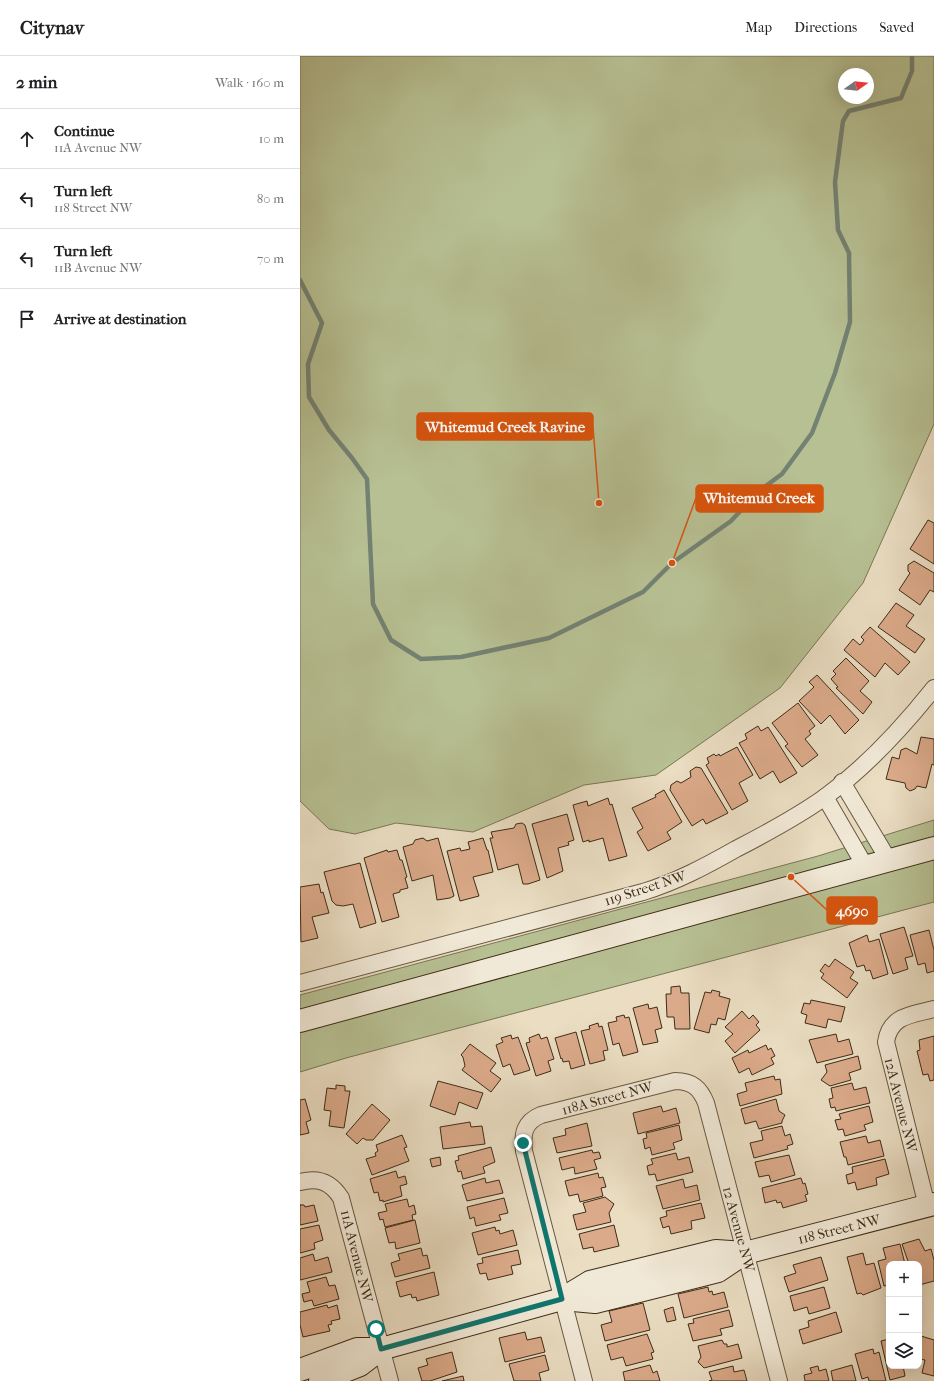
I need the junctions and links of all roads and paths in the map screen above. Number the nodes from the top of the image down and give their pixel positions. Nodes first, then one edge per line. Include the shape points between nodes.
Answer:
1 (934, 688) edge
2 (842, 782) junction
3 (825, 797) junction
4 (934, 848) edge
5 (888, 859) junction
6 (865, 866) junction
7 (300, 983) edge
8 (934, 1009) edge
9 (300, 1021) edge
10 (689, 1082) joint
11 (300, 1182) edge
12 (930, 1205) edge
13 (745, 1253) junction
14 (562, 1299) junction
15 (381, 1349) junction
16 (300, 1370) edge
17 (320, 1381) edge
18 (390, 1381) edge
19 (584, 1381) edge
20 (779, 1381) edge

1 - 2 street, 119 Street NW via 895,733
2 - 3 street, 119 Street NW
2 - 5 street
3 - 6 street
3 - 7 street, 119 Street NW via 732,852 655,888
4 - 5 street
5 - 6 street
6 - 9 street
8 - 12 street, 12A Avenue NW via 902,1017 891,1027 886,1042
10 - 13 street, 12 Avenue NW via 700,1091 706,1103
10 - 14 street, 118A Street NW via 666,1083 541,1115 528,1124 523,1135 524,1151
11 - 15 street, 11A Avenue NW via 327,1182 337,1192 343,1204
12 - 13 street, 118 Street NW
13 - 14 street, 118 Street NW via 716,1251 590,1282
13 - 20 street, 12 Avenue NW
14 - 15 street, 118 Street NW
14 - 19 street
15 - 16 street, 118 Street NW via 357,1349
15 - 17 street, 118 Street NW via 360,1365
15 - 18 street, 11A Avenue NW

